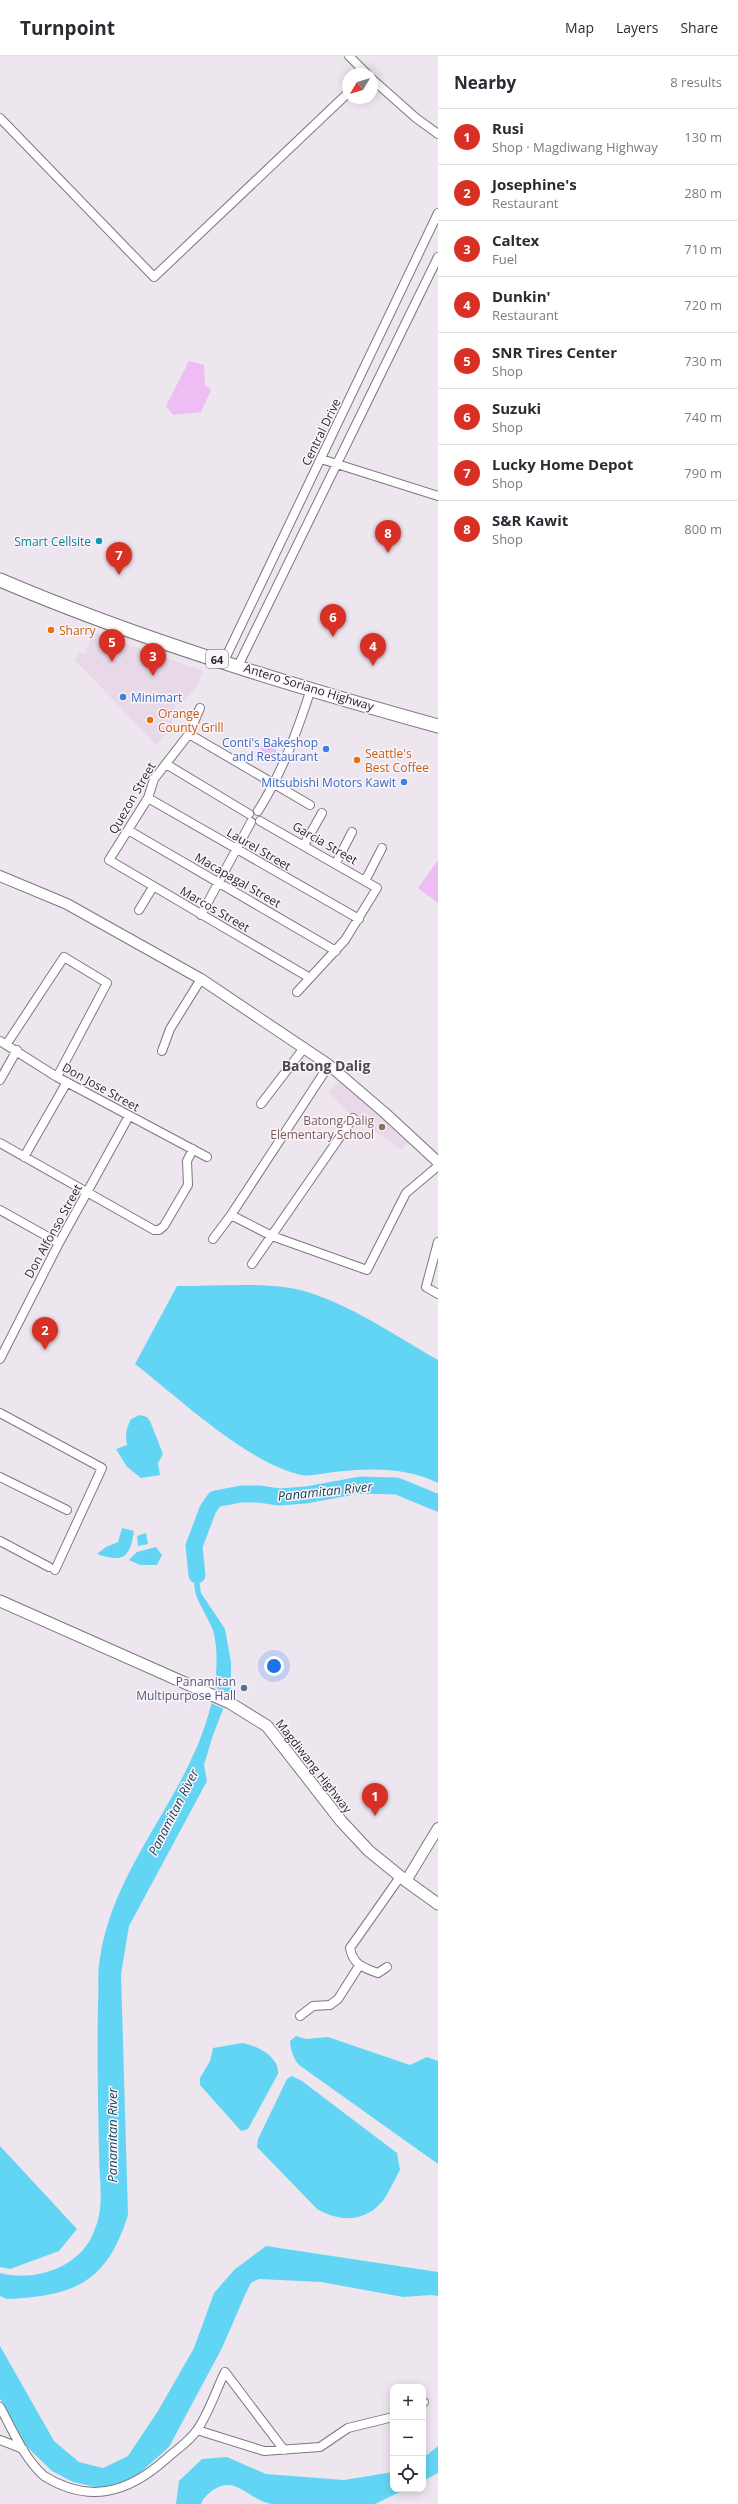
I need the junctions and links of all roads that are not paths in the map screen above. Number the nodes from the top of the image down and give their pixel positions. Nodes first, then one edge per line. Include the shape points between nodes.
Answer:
1 (349, 56) edge
2 (360, 68) edge
3 (378, 84) edge
4 (342, 99) edge
5 (0, 118) edge
6 (438, 134) edge
7 (438, 213) edge
8 (438, 257) edge
9 (321, 460) junction
10 (337, 465) junction
11 (438, 496) edge
12 (0, 580) edge
13 (224, 661) junction
14 (238, 666) junction
15 (312, 689) junction
16 (200, 708) dead end
17 (438, 726) edge
18 (190, 734) junction
19 (166, 764) junction
20 (275, 784) junction
21 (148, 798) junction
22 (310, 805) dead end
23 (258, 811) junction
24 (322, 813) dead end
25 (250, 818) junction
26 (260, 821) junction
27 (128, 830) junction
28 (352, 832) dead end
29 (304, 845) junction
30 (382, 848) dead end
31 (236, 850) junction
32 (109, 860) joint
33 (336, 863) junction
34 (0, 876) edge
35 (365, 881) junction
36 (219, 882) junction
37 (154, 887) junction
38 (139, 910) dead end
39 (201, 915) junction
40 (359, 919) junction
41 (336, 951) junction
42 (310, 978) junction
43 (201, 979) junction
44 (297, 992) dead end
45 (3, 1043) edge
46 (304, 1048) junction
47 (17, 1050) junction
48 (162, 1051) dead end
49 (329, 1064) junction
50 (58, 1077) junction
51 (0, 1080) edge
52 (67, 1082) junction
53 (261, 1104) dead end
54 (129, 1116) junction
55 (353, 1118) dead end
56 (0, 1143) edge
57 (193, 1149) junction
58 (207, 1157) dead end
59 (24, 1158) junction
60 (438, 1162) edge
61 (438, 1166) edge
62 (87, 1193) junction
63 (0, 1210) edge
64 (231, 1215) junction
65 (272, 1236) junction
66 (213, 1239) dead end
67 (438, 1242) edge
68 (59, 1243) junction
69 (252, 1264) dead end
70 (438, 1294) edge
71 (0, 1359) edge
72 (0, 1413) edge
73 (0, 1477) edge
74 (67, 1510) dead end
75 (0, 1541) edge
76 (0, 1601) edge
77 (438, 1828) edge
78 (403, 1879) junction
79 (438, 1904) edge
80 (359, 1966) junction
81 (387, 1967) dead end
82 (300, 2016) dead end
83 (0, 2407) edge
84 (390, 2418) edge
85 (197, 2430) junction
86 (0, 2440) edge
87 (23, 2449) junction
88 (284, 2450) junction

1 - 2 street
3 - 6 street
4 - 5 street via 154,277
7 - 9 street, Central Drive
8 - 10 street
9 - 10 street
9 - 13 street, Central Drive
10 - 11 street
10 - 14 street
12 - 13 main road, Antero Soriano Highway / 64 via 151,637
13 - 14 main road, Antero Soriano Highway / 64
14 - 15 main road, Antero Soriano Highway / 64
15 - 17 main road, Antero Soriano Highway / 64
15 - 20 street
16 - 18 street, Quezon Street
18 - 19 street, Quezon Street
18 - 20 street
19 - 21 street, Quezon Street via 154,780
19 - 25 street
20 - 22 street
20 - 23 street
21 - 27 street, Quezon Street
21 - 31 street, Laurel Street
23 - 25 street
23 - 26 street
24 - 29 street
25 - 26 street via 255,824
25 - 31 street
26 - 29 street, Garcia Street
27 - 32 street, Quezon Street
27 - 36 street, Macapagal Street
28 - 33 street
29 - 33 street, Garcia Street
30 - 35 street
31 - 36 street
31 - 40 street, Laurel Street
32 - 37 street, Marcos Street
33 - 35 street, Garcia Street
34 - 43 street via 67,904
35 - 40 street, Garcia Street via 378,888
36 - 39 street
36 - 41 street, Macapagal Street
37 - 38 street
37 - 39 street, Marcos Street
39 - 42 street, Marcos Street
40 - 41 street
41 - 42 street
42 - 44 street
43 - 46 street
43 - 48 street via 170,1029
45 - 47 street, Don Jose Street
45 - 50 street via 64,956 107,982
46 - 49 street
46 - 53 street
47 - 50 street, Don Jose Street
47 - 51 street
49 - 60 street
49 - 64 street
50 - 52 street, Don Jose Street
52 - 54 street, Don Jose Street
52 - 59 street
54 - 57 street, Don Jose Street
54 - 62 street, Don Alfonso Street
55 - 65 street
56 - 59 street
57 - 58 street, Don Jose Street
57 - 62 street via 187,1161 188,1185 160,1230 154,1230
59 - 62 street
61 - 65 street via 406,1193 367,1270
62 - 68 street, Don Alfonso Street
63 - 68 street
64 - 65 street
64 - 66 street
65 - 69 street
67 - 70 street via 426,1287
68 - 71 street, Don Alfonso Street
72 - 75 street via 102,1468 52,1568
73 - 74 street
76 - 78 main road, Magdiwang Highway via 230,1703 267,1726 341,1821 369,1851
77 - 78 street
78 - 79 main road, Magdiwang Highway
78 - 80 street via 350,1948 352,1957
80 - 81 street via 378,1973
80 - 82 street via 338,1999 330,2006 313,2006
83 - 87 street
84 - 88 street via 348,2428 320,2447
85 - 87 street via 145,2478 125,2491 102,2498 86,2499 62,2489 45,2477
85 - 88 street via 264,2451
85 - 88 street via 225,2372
86 - 87 street

